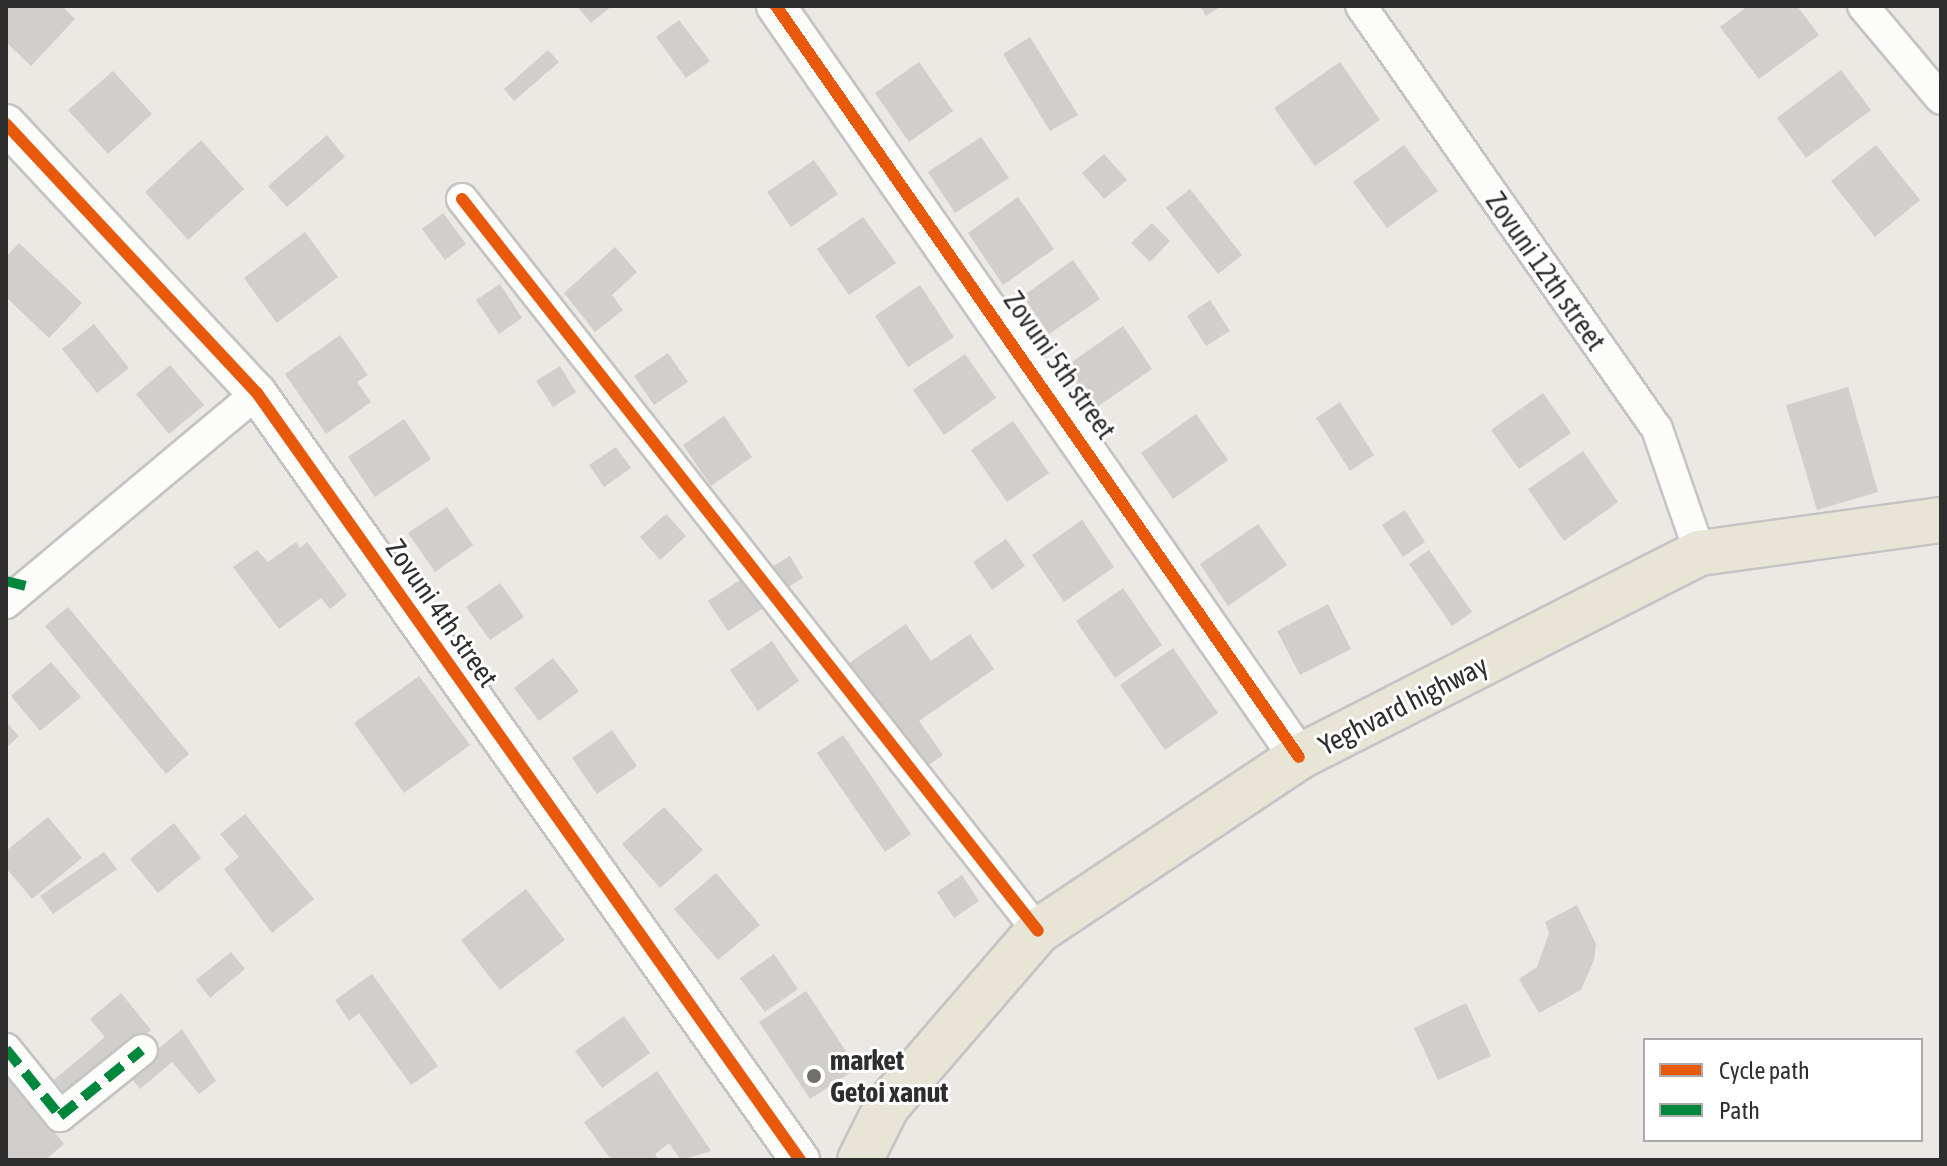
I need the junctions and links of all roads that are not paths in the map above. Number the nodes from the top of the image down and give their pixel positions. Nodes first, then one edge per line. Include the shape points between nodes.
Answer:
1 (776, 6) edge
2 (1361, 6) edge
3 (1863, 6) edge
4 (1941, 99) edge
5 (6, 124) edge
6 (462, 199) dead end
7 (257, 393) junction
8 (1941, 520) edge
9 (1700, 553) junction
10 (13, 590) edge
11 (1299, 757) junction
12 (1038, 931) junction
13 (6, 1049) edge
14 (142, 1050) dead end
15 (800, 1160) edge
16 (860, 1160) edge

1 - 11 street, Zovuni 5th street
2 - 9 street, Zovuni 12th street via 1657,429
3 - 4 street
5 - 7 street, Zovuni 4th street
6 - 12 street
7 - 10 street
7 - 15 street, Zovuni 4th street
8 - 9 main road, Yeghvard highway
9 - 11 main road, Yeghvard highway
11 - 12 main road, Yeghvard highway
12 - 16 main road, Yeghvard highway via 887,1106
13 - 14 street via 60,1116

